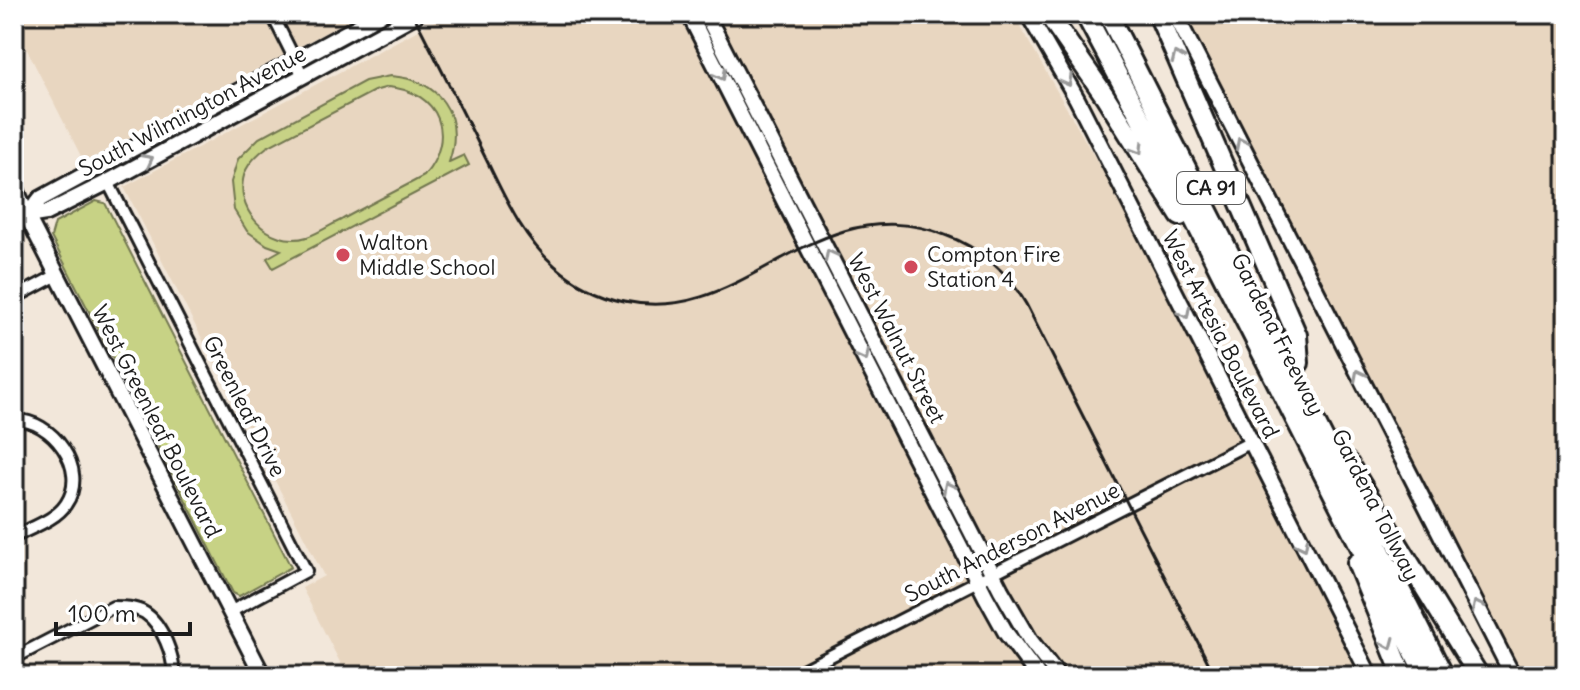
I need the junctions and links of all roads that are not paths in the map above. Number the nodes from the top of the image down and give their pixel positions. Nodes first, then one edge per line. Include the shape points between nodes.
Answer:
1 (272, 14) edge
2 (381, 14) edge
3 (417, 14) edge
4 (689, 14) edge
5 (706, 14) edge
6 (1028, 14) edge
7 (1048, 14) edge
8 (1085, 14) edge
9 (1099, 14) edge
10 (1108, 14) edge
11 (1122, 14) edge
12 (1158, 14) edge
13 (1175, 14) edge
14 (295, 61) junction
15 (303, 76) junction
16 (108, 182) junction
17 (14, 184) edge
18 (20, 219) edge
19 (57, 275) junction
20 (14, 298) edge
21 (1256, 343) junction
22 (1299, 363) junction
23 (14, 420) edge
24 (1251, 442) junction
25 (1347, 461) junction
26 (1319, 467) junction
27 (14, 537) edge
28 (993, 574) junction
29 (979, 582) junction
30 (230, 612) junction
31 (14, 658) edge
32 (173, 676) edge
33 (263, 676) edge
34 (791, 676) edge
35 (1038, 676) edge
36 (1058, 676) edge
37 (1370, 676) edge
38 (1403, 676) edge
39 (1426, 676) edge
40 (1435, 676) edge
41 (1444, 676) edge
42 (1455, 676) edge
43 (1479, 676) edge
44 (1513, 676) edge

1 - 14 street
2 - 14 main road, South Wilmington Avenue
3 - 15 main road, South Wilmington Avenue
4 -> 29 main road, West Walnut Street
28 -> 5 main road, West Walnut Street
6 -> 24 main road, West Artesia Boulevard via 1077,99
7 -> 21 highway
8 - 21 highway, Gardena Freeway / CA 91
9 - 40 highway, Gardena Tollway
10 - 41 highway, Gardena Tollway
11 - 22 highway, Gardena Freeway / CA 91
22 -> 12 highway via 1297,335
44 -> 13 main road
14 - 15 street
14 - 18 main road, South Wilmington Avenue via 40,199
16 -> 15 main road, South Wilmington Avenue
16 - 18 main road, South Wilmington Avenue via 46,213
16 - 30 street, Greenleaf Drive via 306,571
17 - 18 main road, West Greenleaf Boulevard
18 - 19 main road, West Greenleaf Boulevard
19 - 20 street
19 - 30 main road, West Greenleaf Boulevard
21 - 26 highway, Gardena Freeway / CA 91
22 - 25 highway, Gardena Freeway / CA 91
23 - 27 street via 36,423 49,432 73,474 66,504
24 - 28 street, South Anderson Avenue
24 -> 37 main road, West Artesia Boulevard
25 - 42 highway, Gardena Freeway / CA 91
25 - 43 highway
26 -> 38 highway
26 - 39 highway, Gardena Freeway / CA 91
28 - 29 street, South Anderson Avenue
28 - 36 main road, West Walnut Street via 1030,640
29 - 34 street, South Anderson Avenue
29 - 35 main road, West Walnut Street via 1006,633
30 - 33 main road, West Greenleaf Boulevard
31 - 32 street via 113,607 129,607 156,625 174,665

